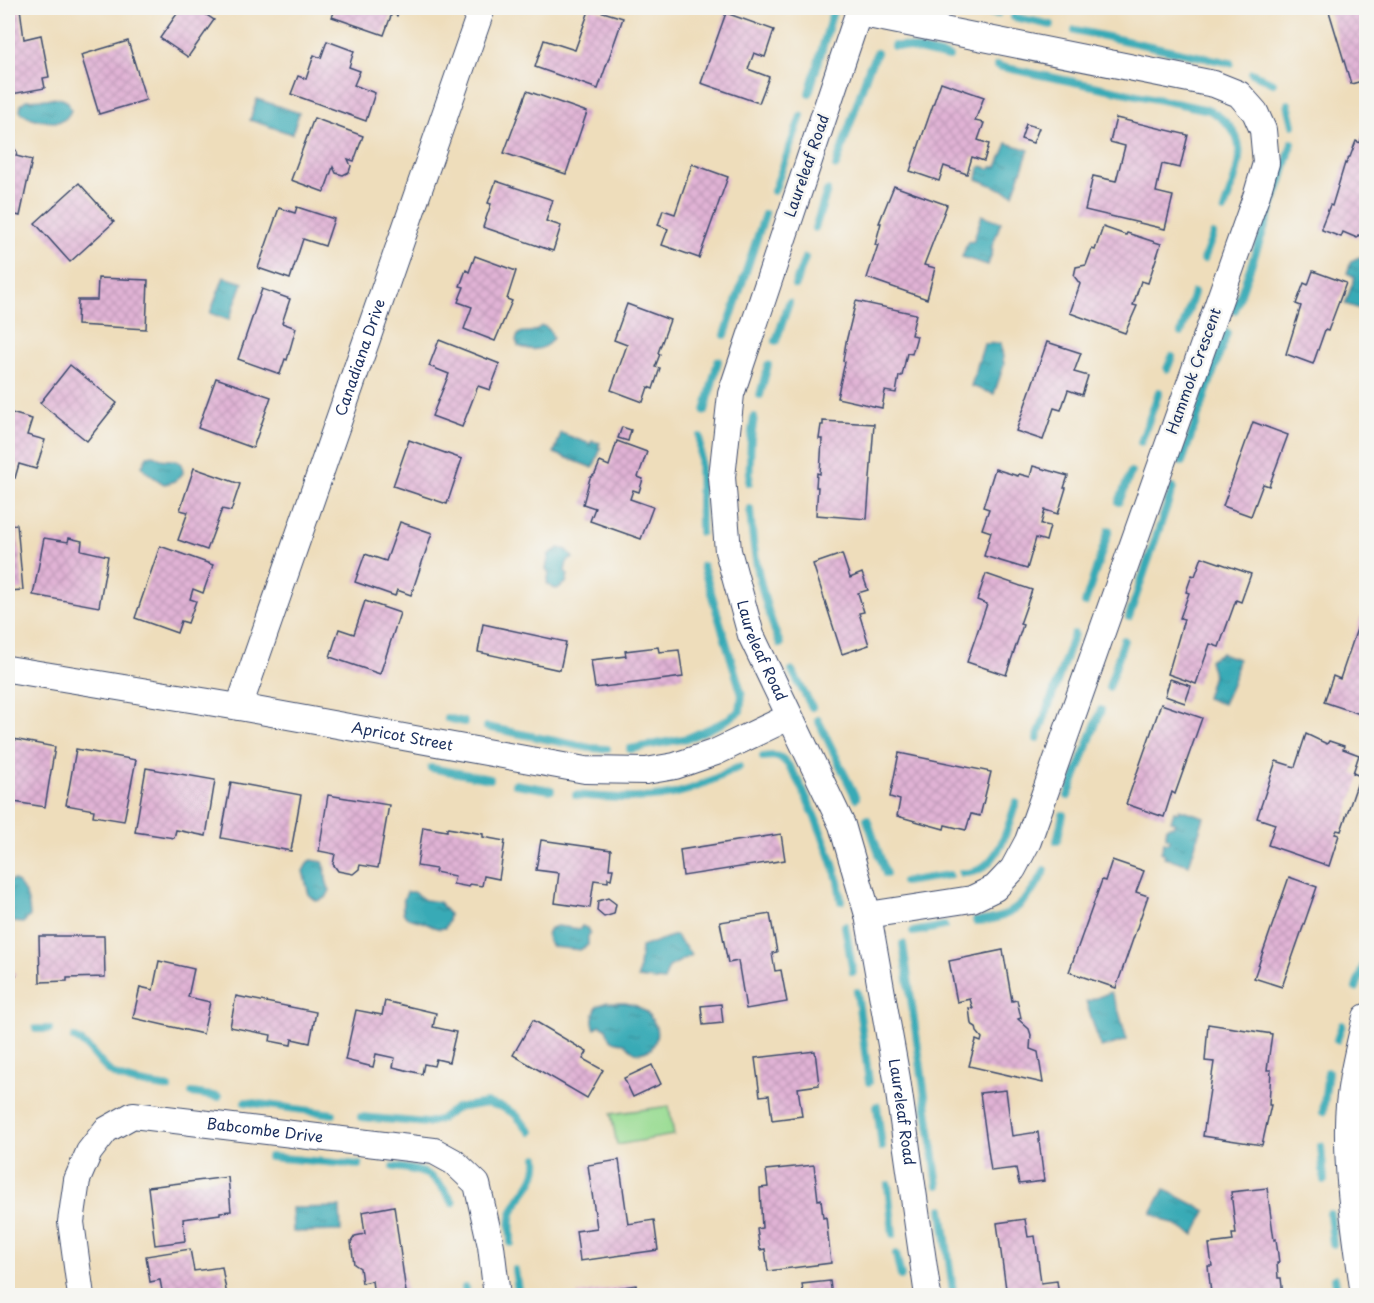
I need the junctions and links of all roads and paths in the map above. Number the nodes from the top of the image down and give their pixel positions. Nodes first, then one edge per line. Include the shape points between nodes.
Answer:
1 (482, 8) edge
2 (859, 10) edge
3 (8, 669) edge
4 (239, 707) junction
5 (789, 717) junction
6 (868, 915) junction
7 (1366, 1017) edge
8 (81, 1296) edge
9 (497, 1296) edge
10 (928, 1296) edge
11 (1364, 1296) edge

1 - 4 street, Canadiana Drive
2 - 5 street, Laureleaf Road via 730,394 722,477 728,551 751,635
2 - 6 street, Hammok Crescent via 1214,84 1239,94 1255,112 1263,130 1266,163 1028,841 1013,869 995,888 972,899
3 - 4 street, Apricot Street
4 - 5 street, Apricot Street via 556,766 615,771 675,766 716,752
5 - 6 street, Laureleaf Road via 842,825
6 - 10 street, Laureleaf Road via 897,1079
7 - 11 street via 1355,1064 1348,1125 1353,1215
8 - 9 street, Babcombe Drive via 71,1222 77,1180 89,1152 106,1130 133,1115 434,1151 454,1162 477,1185

